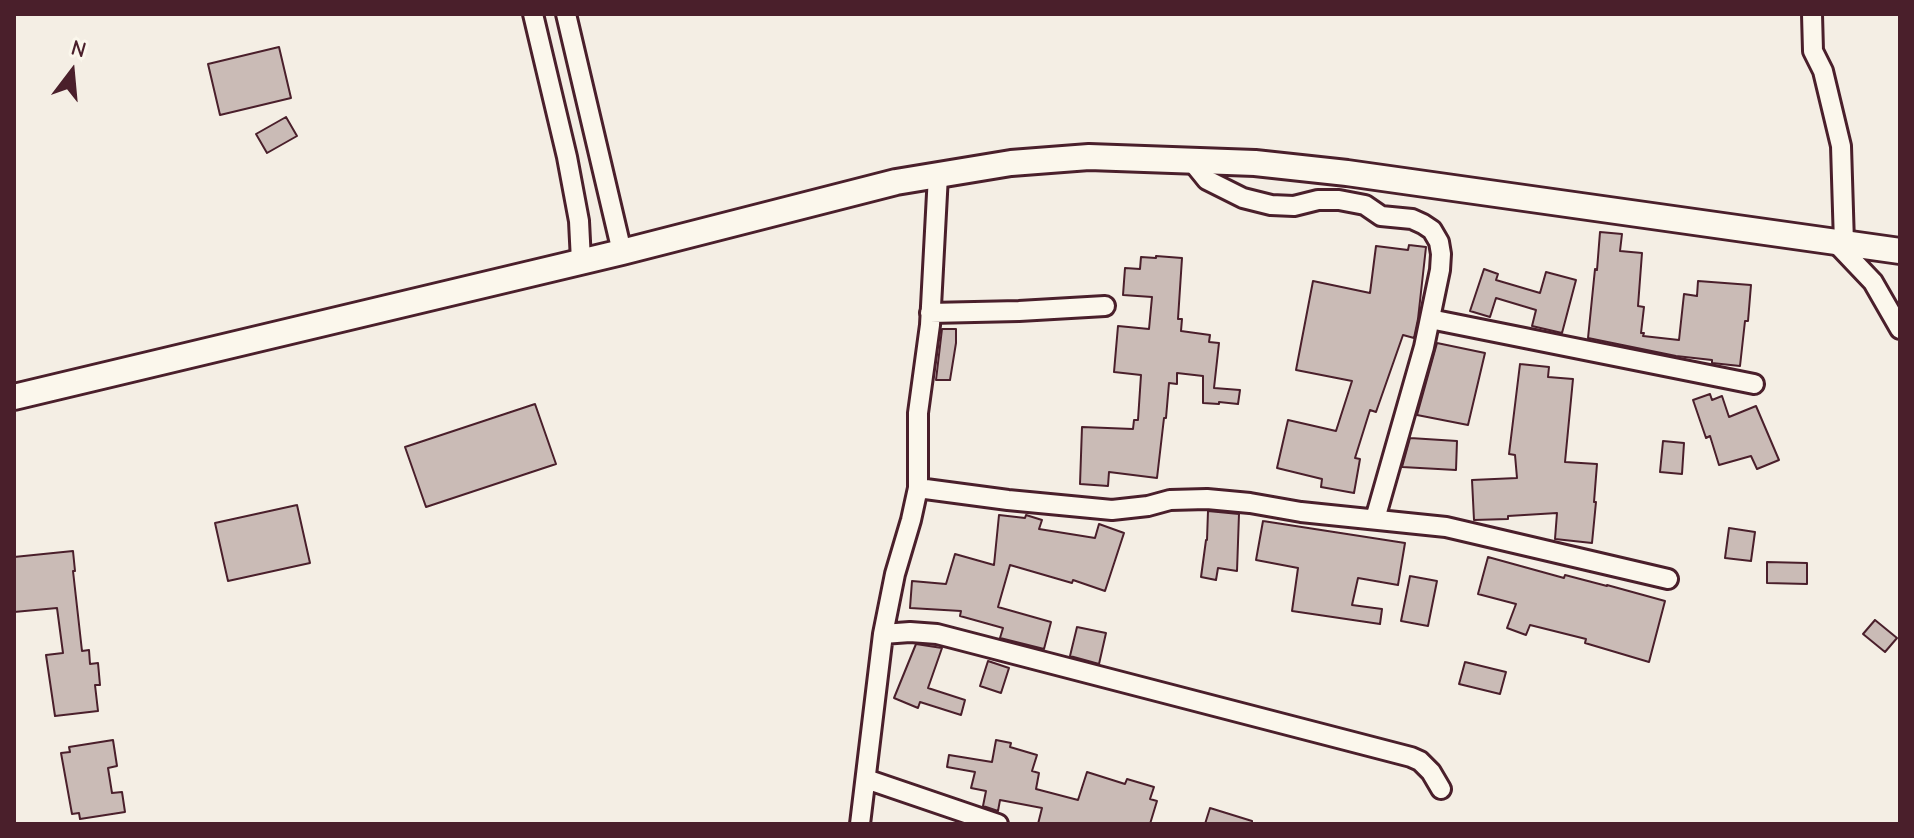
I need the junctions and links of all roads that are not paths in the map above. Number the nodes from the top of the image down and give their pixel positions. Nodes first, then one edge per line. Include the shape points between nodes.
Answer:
1 (533, 14) edge
2 (566, 14) edge
3 (1812, 14) edge
4 (1190, 159) junction
5 (938, 175) junction
6 (1839, 243) junction
7 (1892, 250) edge
8 (622, 252) junction
9 (581, 261) junction
10 (1873, 282) junction
11 (1105, 306) dead end
12 (930, 313) junction
13 (1430, 319) junction
14 (1900, 329) edge
15 (1754, 384) dead end
16 (14, 397) edge
17 (918, 488) junction
18 (1375, 519) junction
19 (1668, 579) dead end
20 (883, 634) junction
21 (866, 779) junction
22 (1441, 789) dead end
23 (860, 824) edge
24 (998, 824) edge

1 - 9 street via 567,157
2 - 8 street
3 - 6 street via 1813,51 1841,146
4 - 5 main road via 1089,157
4 - 6 main road via 1347,173
4 - 13 street via 1207,180 1243,198 1294,206 1339,200 1365,205 1381,216 1412,219 1432,230 1441,254
5 - 8 main road
5 - 12 street
6 - 7 main road
6 - 10 street
7 - 10 street
8 - 9 main road
9 - 16 main road
10 - 14 street
11 - 12 street
12 - 17 street via 918,413
13 - 15 street
13 - 18 street
17 - 18 street via 1112,510 1207,499
17 - 20 street
18 - 19 street via 1446,527
20 - 21 street
20 - 22 street via 937,634 1411,757 1431,772
21 - 23 street
21 - 24 street

